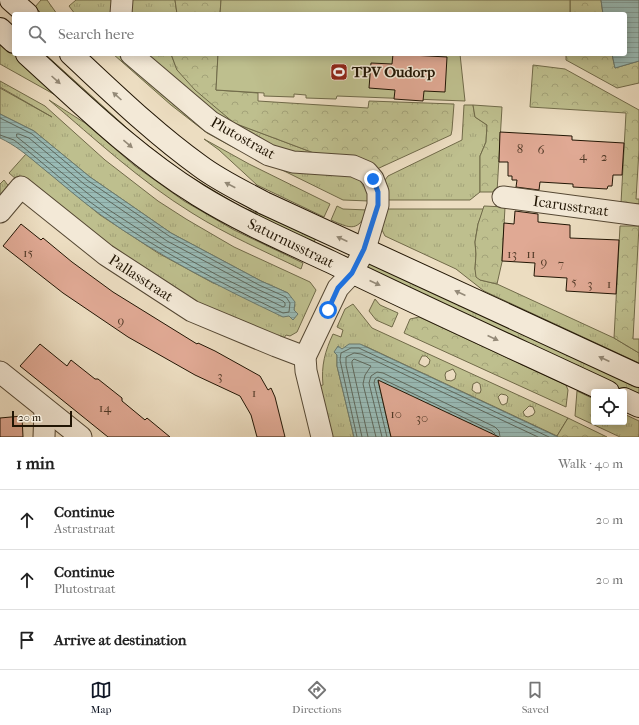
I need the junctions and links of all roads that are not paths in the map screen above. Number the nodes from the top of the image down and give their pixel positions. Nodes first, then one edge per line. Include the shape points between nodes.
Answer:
1 (11, 0) edge
2 (122, 0) edge
3 (25, 12) edge
4 (121, 12) edge
5 (0, 29) edge
6 (12, 40) edge
7 (29, 56) edge
8 (73, 56) edge
9 (133, 56) edge
10 (503, 197) dead end
11 (0, 212) edge
12 (639, 215) edge
13 (364, 249) junction
14 (352, 273) junction
15 (305, 357) junction
16 (0, 372) edge
17 (639, 376) edge
18 (602, 389) edge
19 (627, 400) edge
20 (639, 406) edge
21 (45, 408) junction
22 (44, 437) edge
23 (81, 437) edge
24 (322, 437) edge

1 - 3 street
2 - 4 street
5 - 6 street
7 -> 14 street, Saturnusstraat via 134,149 197,194
13 -> 8 street, Saturnusstraat via 264,203 200,167 151,127
9 - 13 street, Plutostraat via 211,122 269,155 293,162 353,166 367,172 378,192 378,205
10 - 12 street, Icarusstraat
11 - 15 street, Pallasstraat via 22,188 106,255 192,311
13 - 14 street, Plutostraat
17 -> 13 street, Saturnusstraat
14 - 15 street, Plutostraat via 338,288
14 -> 18 street, Saturnusstraat
15 - 24 street
16 - 21 street
19 - 20 street
21 - 22 street
21 - 23 street

